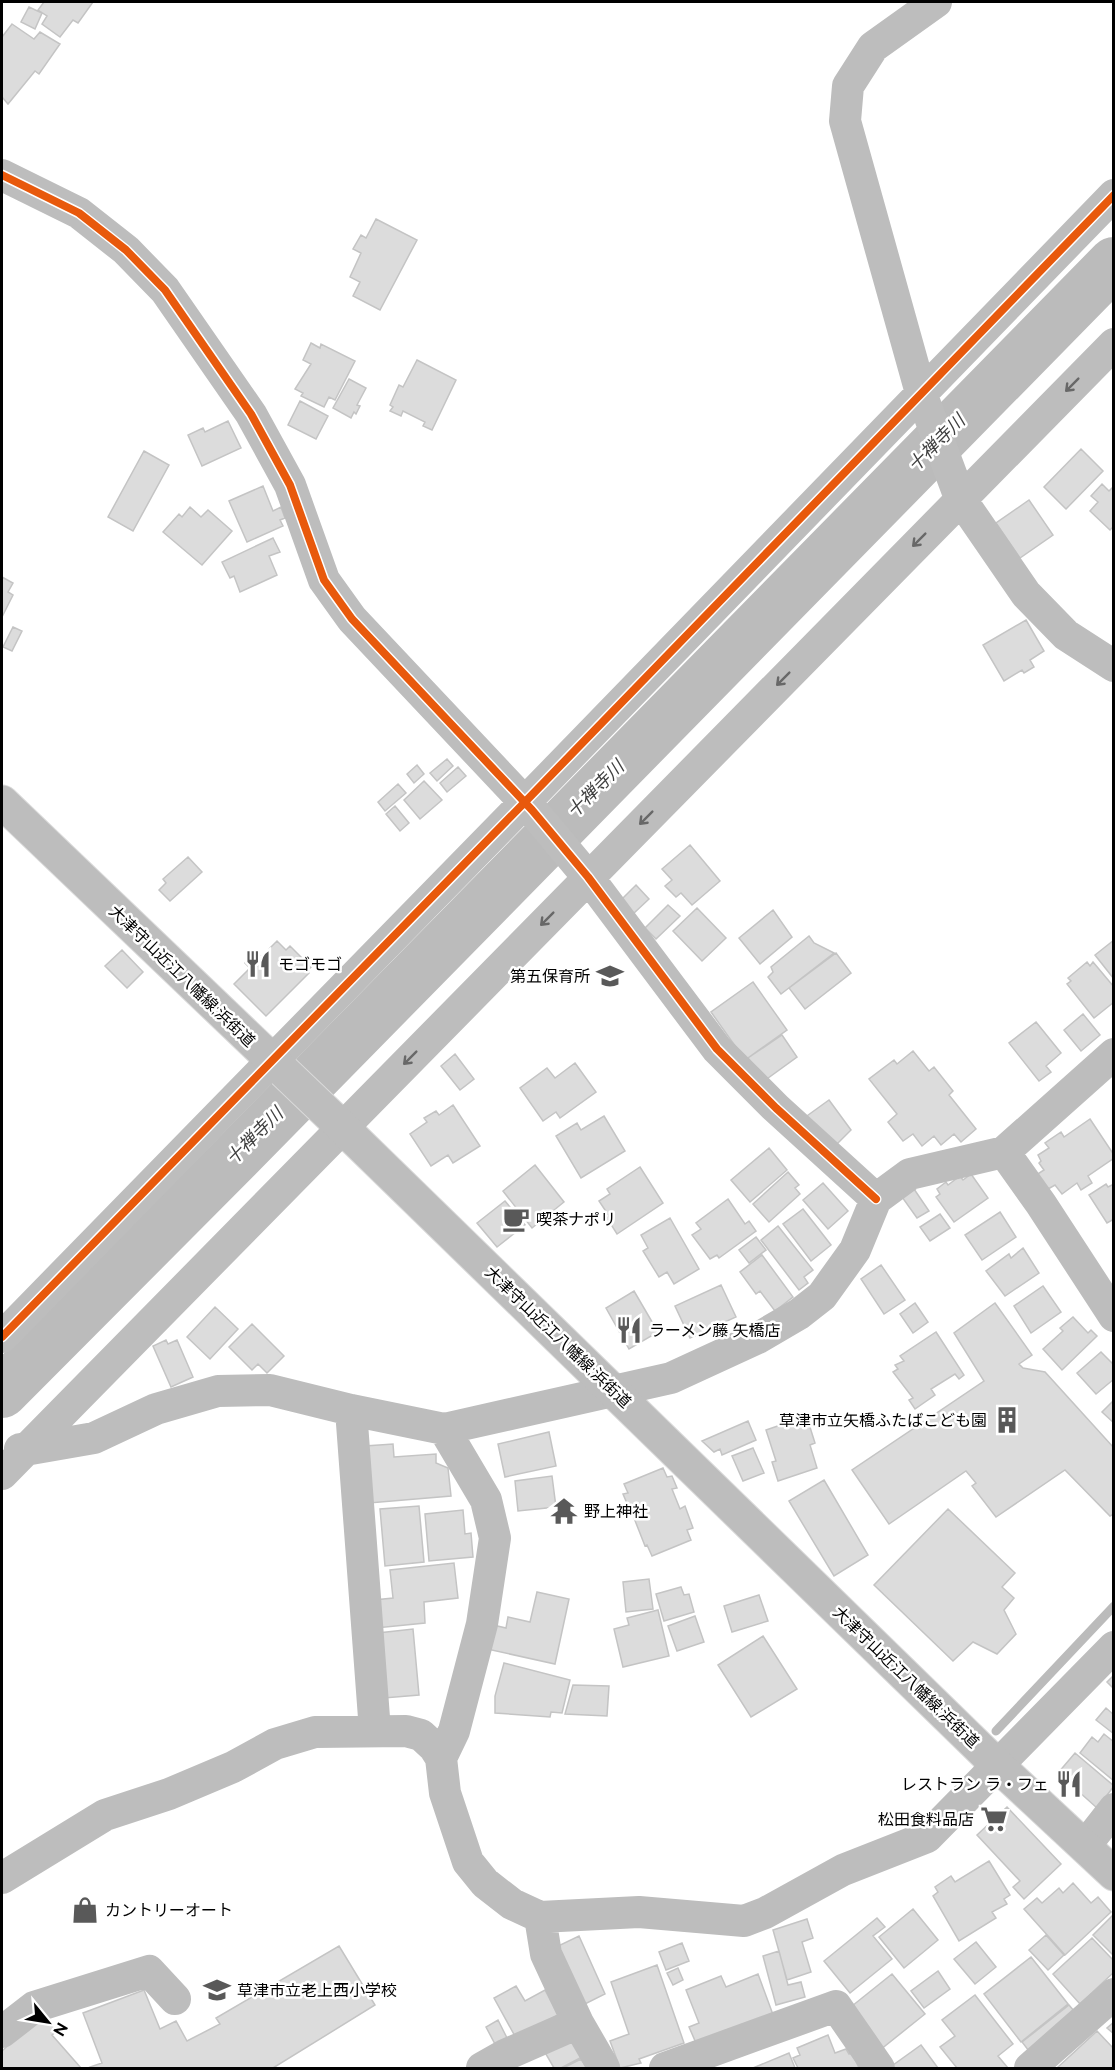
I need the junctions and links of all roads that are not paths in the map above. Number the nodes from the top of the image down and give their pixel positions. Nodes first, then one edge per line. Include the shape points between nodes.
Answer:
1 (936, 2) edge
2 (2, 175) edge
3 (1113, 195) edge
4 (1113, 344) edge
5 (924, 400) junction
6 (958, 492) junction
7 (1113, 666) edge
8 (2, 802) edge
9 (529, 806) junction
10 (584, 873) junction
11 (1113, 1054) edge
12 (276, 1066) junction
13 (339, 1124) junction
14 (1004, 1152) junction
15 (876, 1199) junction
16 (1113, 1316) edge
17 (2, 1337) edge
18 (613, 1391) junction
19 (351, 1410) junction
20 (444, 1430) junction
21 (10, 1454) edge
22 (1113, 1647) edge
23 (375, 1731) junction
24 (441, 1758) junction
25 (997, 1765) junction
26 (1113, 1809) edge
27 (1084, 1846) junction
28 (1113, 1874) edge
29 (2, 1878) edge
30 (540, 1917) junction
31 (1113, 1994) edge
32 (175, 1999) dead end
33 (578, 2023) junction
34 (2, 2032) edge
35 (482, 2068) edge
36 (604, 2068) edge
37 (665, 2068) edge
38 (879, 2068) edge
39 (1030, 2068) edge

1 - 5 street via 873,47 848,86 845,121
2 - 9 street via 79,213 126,250 165,290 251,414 290,485 329,588 352,619
3 - 5 street
4 -> 6 street
5 - 6 street
5 - 9 street
6 - 7 street via 1026,594 1066,635
6 -> 10 street
8 - 12 main road, 大津守山近江八幡線;浜街道
9 - 10 street
9 - 12 street
10 -> 13 street
10 - 15 street via 717,1048
11 - 14 street
12 - 13 main road, 大津守山近江八幡線;浜街道
12 - 17 street
13 - 18 main road, 大津守山近江八幡線;浜街道
13 - 21 street
14 - 15 street via 910,1174
14 - 16 street
15 - 18 street via 855,1250 822,1296 799,1314 758,1338 671,1378
18 - 20 street
18 - 25 main road, 大津守山近江八幡線;浜街道
19 - 20 street
19 - 21 street via 270,1390 218,1391 156,1409 94,1438
19 - 23 street
20 - 24 street via 486,1500 495,1538 482,1624 454,1731
22 - 25 street
23 - 24 street via 421,1735
23 - 29 street via 315,1732 275,1744 169,1794 105,1815
24 - 30 street via 445,1793 468,1862 485,1883 512,1904
25 - 27 main road, 大津守山近江八幡線;浜街道
25 - 30 street via 927,1837 843,1870 744,1921 639,1912
26 - 27 street
27 - 28 main road, 大津守山近江八幡線;浜街道
30 - 33 street via 546,1954
31 - 39 street
32 - 34 street via 149,1971 33,2007
33 - 35 street
33 - 36 street
37 - 38 street via 836,2006

